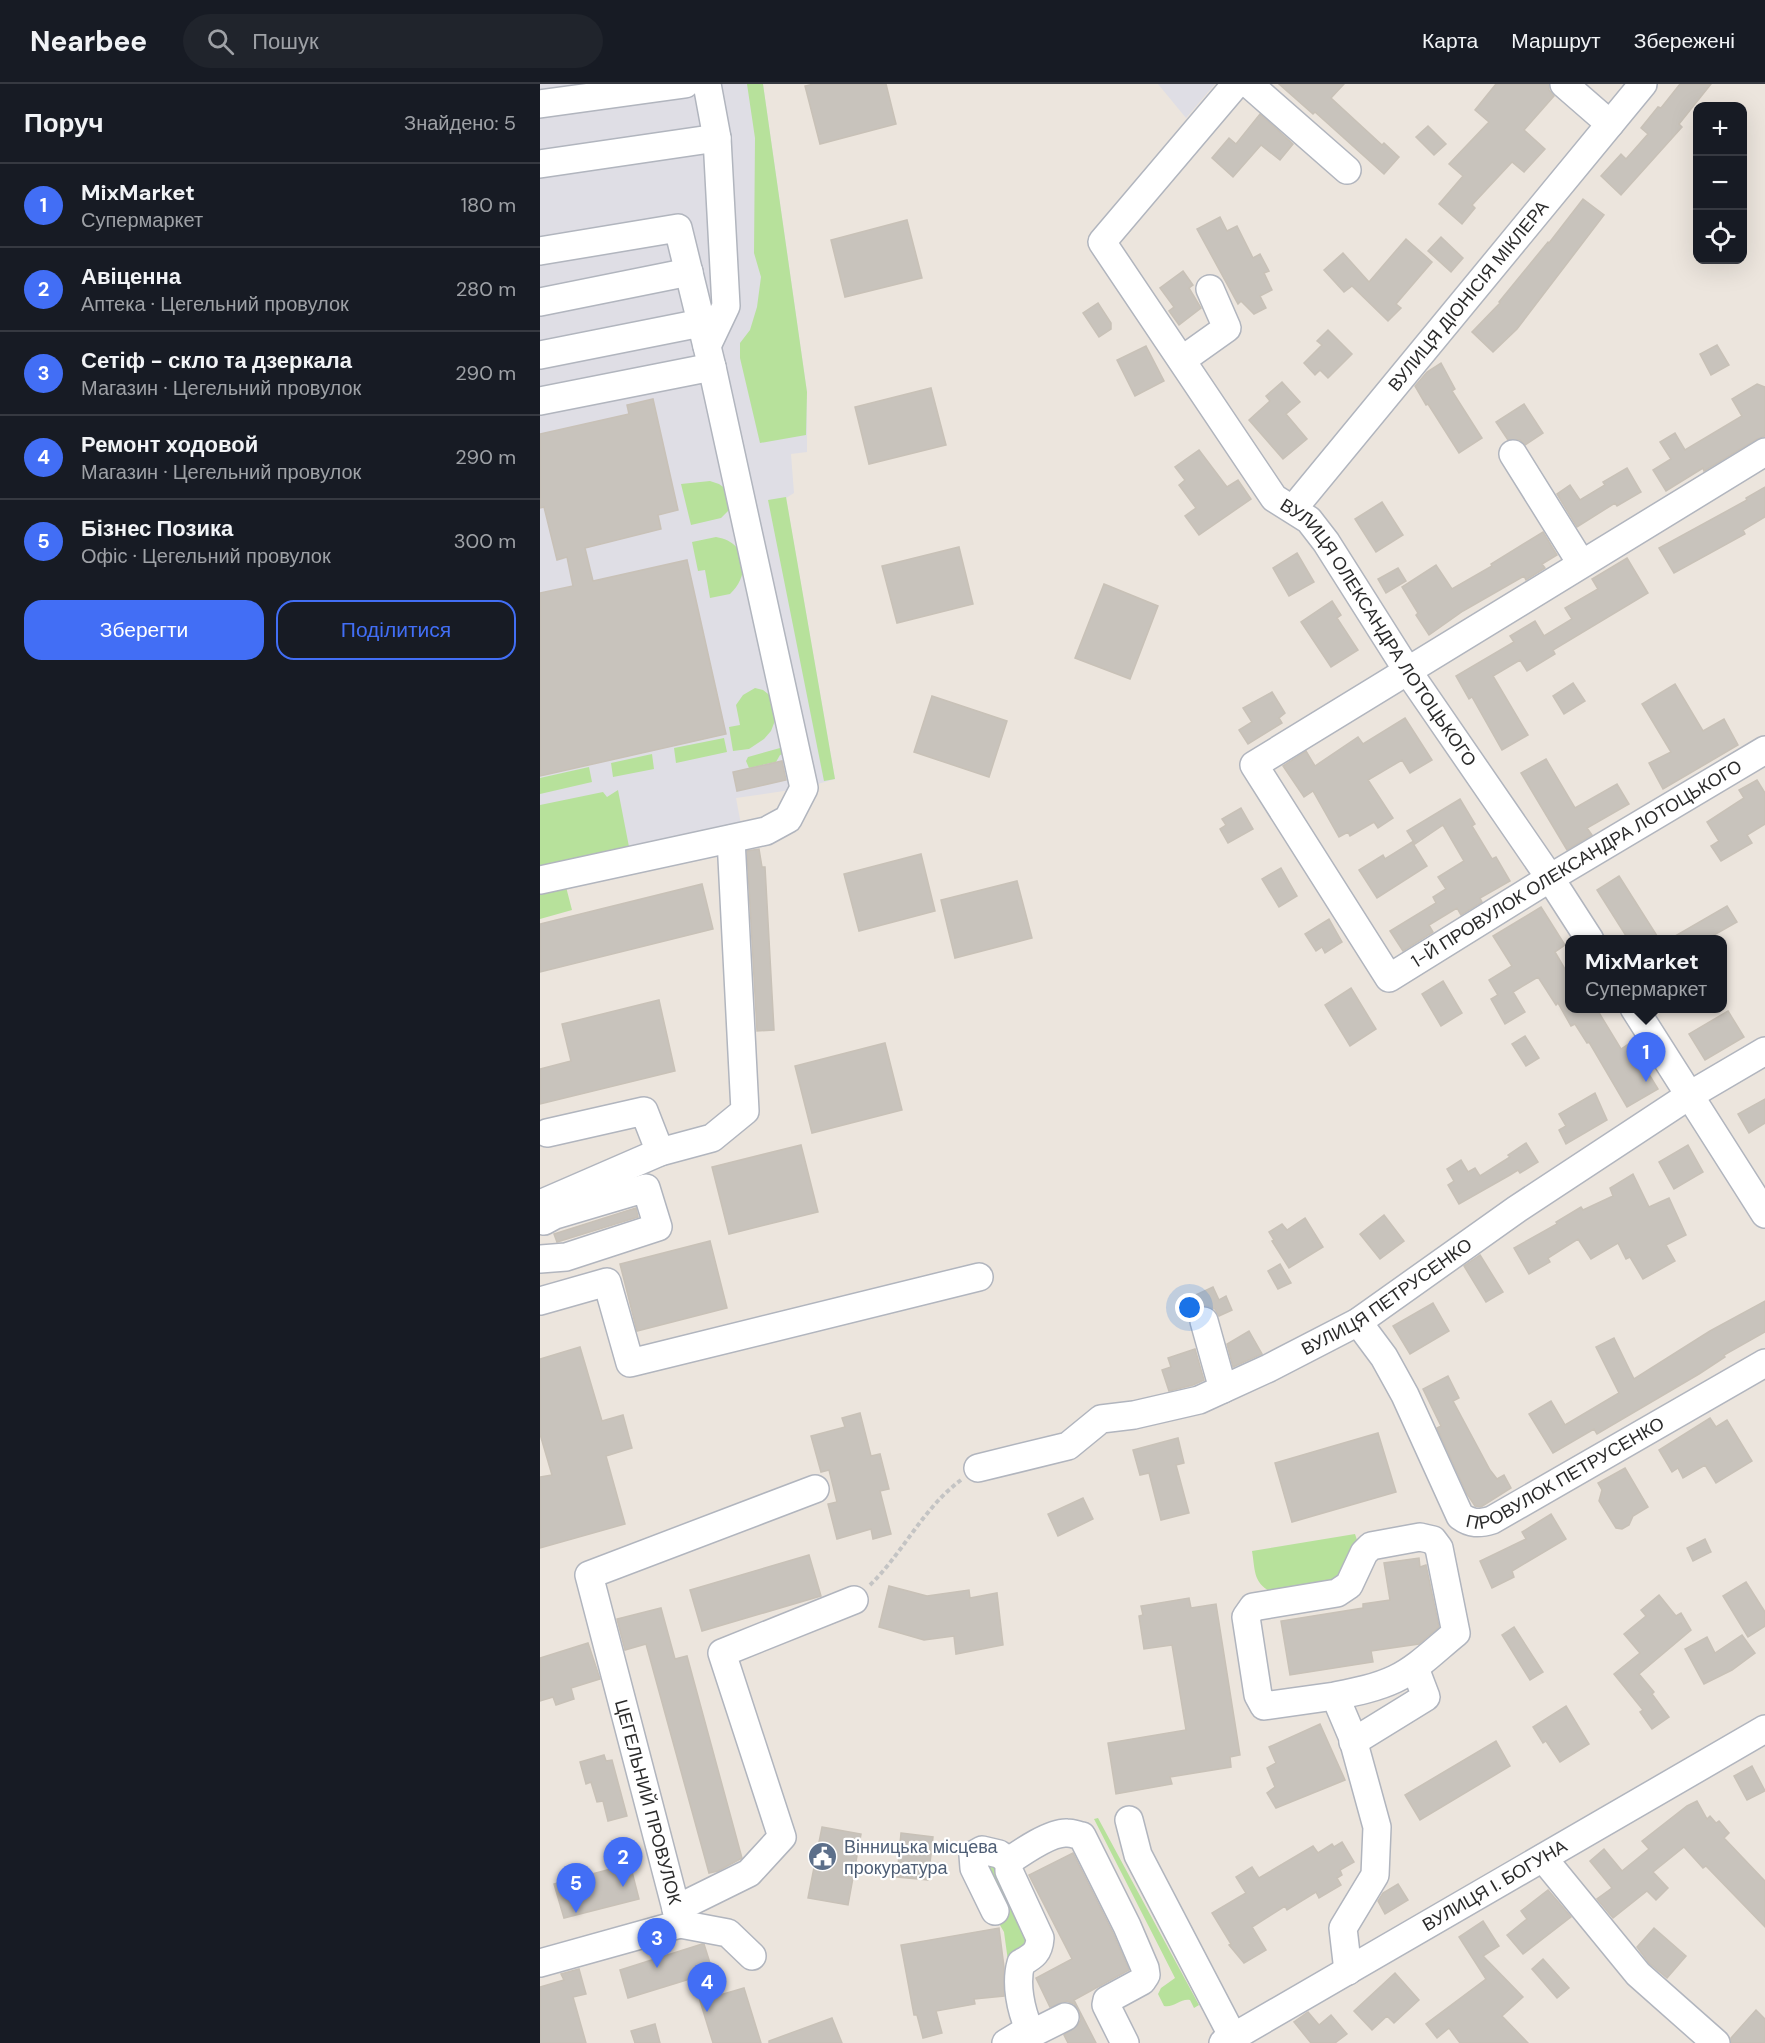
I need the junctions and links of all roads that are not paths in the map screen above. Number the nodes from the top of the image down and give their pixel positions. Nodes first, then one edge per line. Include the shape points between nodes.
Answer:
1 (685, 84) edge
2 (707, 84) edge
3 (1236, 84) edge
4 (1249, 84) edge
5 (1564, 84) edge
6 (1643, 84) edge
7 (540, 104) edge
8 (1610, 124) junction
9 (717, 138) junction
10 (540, 164) edge
11 (1347, 170) dead end
12 (540, 251) edge
13 (689, 273) junction
14 (1210, 289) dead end
15 (540, 302) edge
16 (707, 345) junction
17 (540, 355) edge
18 (1182, 360) junction
19 (540, 401) edge
20 (1765, 452) edge
21 (1513, 454) dead end
22 (1293, 509) junction
23 (1581, 563) junction
24 (1407, 670) junction
25 (1765, 750) edge
26 (731, 839) junction
27 (1550, 878) junction
28 (540, 880) edge
29 (1587, 935) edge
30 (1637, 1013) edge
31 (1765, 1051) edge
32 (1690, 1095) junction
33 (547, 1133) dead end
34 (660, 1152) junction
35 (540, 1204) edge
36 (1765, 1214) edge
37 (540, 1222) edge
38 (540, 1259) edge
39 (979, 1277) dead end
40 (540, 1301) edge
41 (1204, 1321) dead end
42 (1358, 1322) junction
43 (1765, 1363) edge
44 (1223, 1389) junction
45 (978, 1467) road end
46 (815, 1489) dead end
47 (854, 1600) road end
48 (1415, 1668) junction
49 (1335, 1696) junction
50 (1765, 1729) edge
51 (1353, 1742) junction
52 (1129, 1820) dead end
53 (1543, 1858) junction
54 (1009, 1861) junction
55 (995, 1911) dead end
56 (678, 1916) junction
57 (752, 1956) dead end
58 (540, 1963) edge
59 (1348, 1971) junction
60 (1106, 2005) junction
61 (1029, 2030) junction
62 (1226, 2042) edge
63 (1006, 2043) edge
64 (1125, 2043) edge
65 (1716, 2043) edge

1 - 7 street
2 - 9 street
3 - 18 street, ВУЛИЦЯ ОЛЕКСАНДРА ЛОТОЦЬКОГО via 1102,242
4 - 11 street
5 - 8 street
6 - 8 street, ВУЛИЦЯ ДІОНІСІЯ МІКЛЕРА
8 - 22 street, ВУЛИЦЯ ДІОНІСІЯ МІКЛЕРА
9 - 10 street
9 - 16 street via 726,306
12 - 13 street via 678,228
13 - 15 street
13 - 16 street
14 - 18 street via 1227,328
16 - 17 street
16 - 19 street
16 - 26 street via 804,788 788,819 766,831
18 - 22 street, ВУЛИЦЯ ОЛЕКСАНДРА ЛОТОЦЬКОГО via 1274,498
20 - 23 street
21 - 23 street
22 - 24 street, ВУЛИЦЯ ОЛЕКСАНДРА ЛОТОЦЬКОГО via 1309,520 1326,542
23 - 24 street
24 - 27 street, ВУЛИЦЯ ОЛЕКСАНДРА ЛОТОЦЬКОГО
24 - 27 street, 1-Й ПРОВУЛОК ОЛЕКСАНДРА ЛОТОЦЬКОГО via 1254,765 1389,978
25 - 27 street, 1-Й ПРОВУЛОК ОЛЕКСАНДРА ЛОТОЦЬКОГО
26 - 28 street
26 - 34 street via 745,1111 712,1138
27 - 29 street, ВУЛИЦЯ ОЛЕКСАНДРА ЛОТОЦЬКОГО
30 - 32 street
31 - 32 street, ВУЛИЦЯ ПЕТРУСЕНКО
32 - 36 street
32 - 42 street, ВУЛИЦЯ ПЕТРУСЕНКО via 1517,1209
33 - 34 street via 644,1111
34 - 35 street
37 - 38 street via 646,1188 658,1227 567,1257
39 - 40 street via 630,1364 607,1282
41 - 44 street
42 - 43 street, ПРОВУЛОК ПЕТРУСЕНКО via 1405,1395 1460,1516 1481,1523
42 - 44 street, ВУЛИЦЯ ПЕТРУСЕНКО
44 - 45 street, ВУЛИЦЯ ПЕТРУСЕНКО via 1198,1400 1101,1419 1068,1446
46 - 56 street, ЦЕГЕЛЬНИЙ ПРОВУЛОК via 588,1575
47 - 56 street via 722,1653 782,1837 749,1873
48 - 49 street via 1370,1689
48 - 49 street via 1456,1633 1439,1548 1433,1540 1420,1537 1371,1546 1349,1585 1337,1593 1254,1607 1246,1617 1258,1695 1264,1706
48 - 51 street via 1426,1697
49 - 51 street
50 - 53 street, ВУЛИЦЯ І. БОГУНА
51 - 59 street via 1377,1827 1374,1875 1343,1928
52 - 62 street via 1138,1855
53 - 59 street, ВУЛИЦЯ І. БОГУНА
53 - 65 street via 1638,1974
54 - 55 street via 982,1850 973,1855 974,1868
54 - 60 street via 1066,1832 1082,1836 1127,1926 1146,1975 1107,2000
54 - 61 street via 1009,1870 1040,1938 1039,1948 1020,1963 1018,1974 1022,2013
56 - 57 street via 728,1934
56 - 58 street, ЦЕГЕЛЬНИЙ ПРОВУЛОК
59 - 62 street, ВУЛИЦЯ І. БОГУНА
60 - 61 street via 1089,2006 1038,2031
60 - 64 street
61 - 63 street

